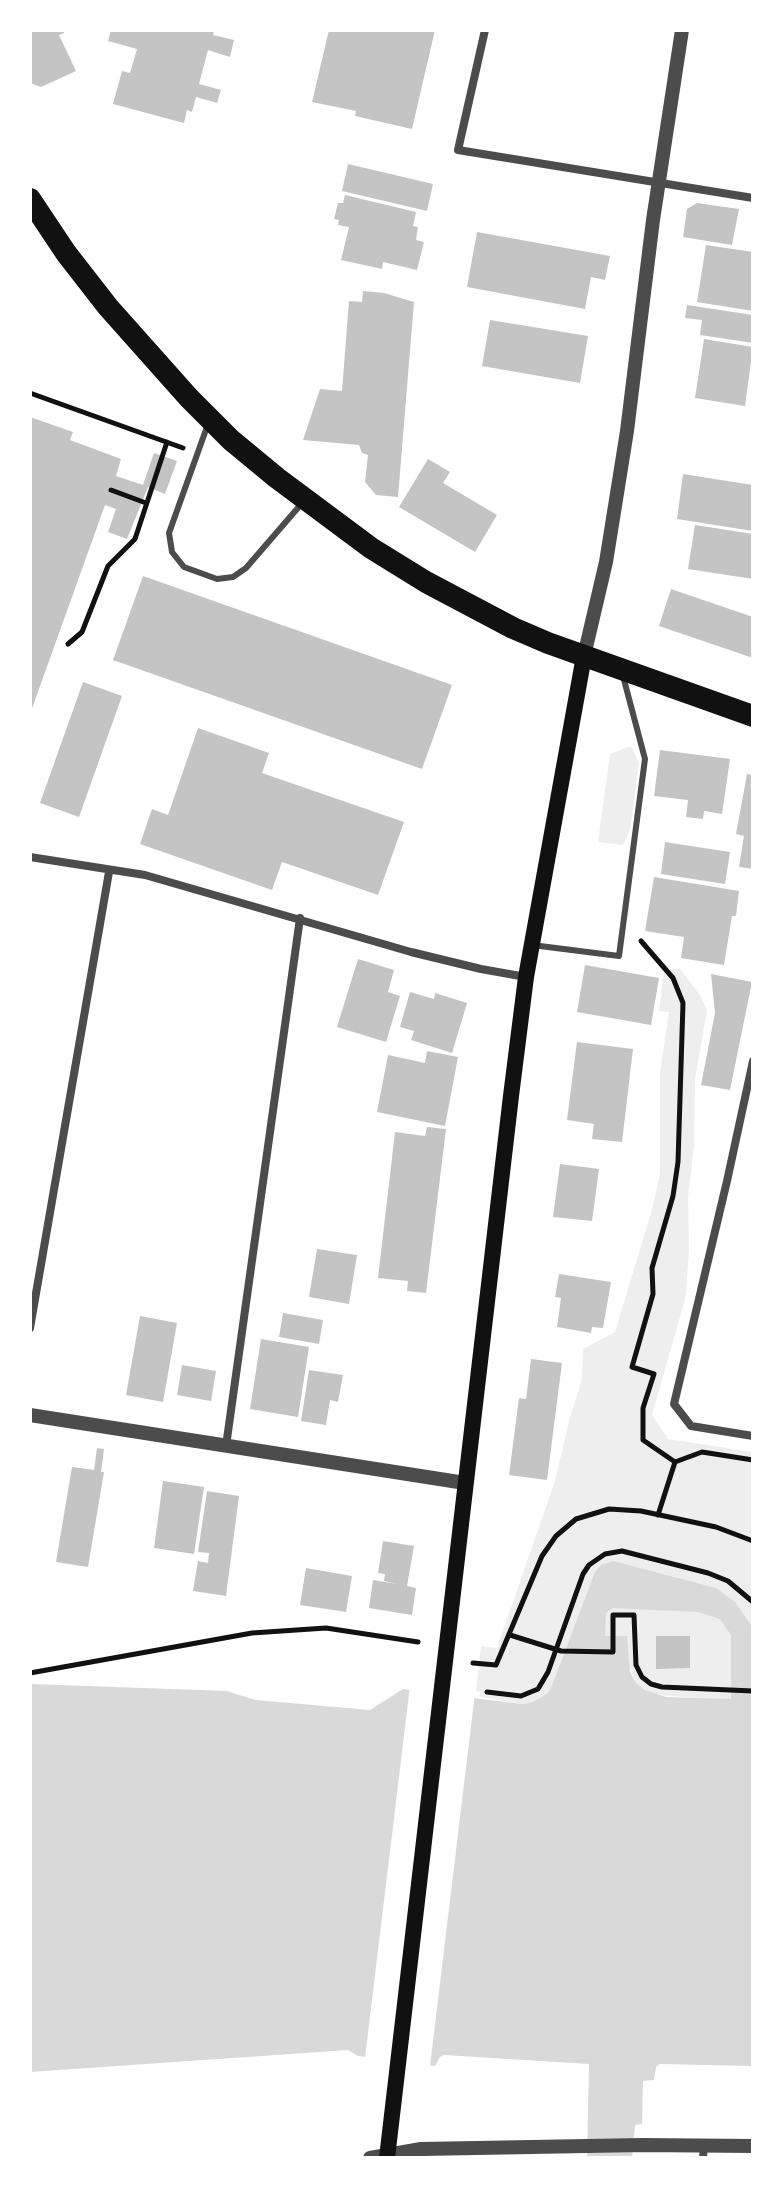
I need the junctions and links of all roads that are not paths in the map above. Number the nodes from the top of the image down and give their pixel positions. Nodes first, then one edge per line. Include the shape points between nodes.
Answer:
1 (485, 30) edge
2 (682, 30) edge
3 (659, 181) junction
4 (753, 198) edge
5 (30, 199) edge
6 (210, 419) junction
7 (305, 499) junction
8 (584, 656) junction
9 (621, 669) junction
10 (753, 716) edge
11 (30, 857) edge
12 (109, 872) junction
13 (300, 918) junction
14 (532, 945) junction
15 (526, 977) junction
16 (753, 1061) edge
17 (30, 1328) edge
18 (30, 1415) edge
19 (753, 1436) edge
20 (226, 1446) junction
21 (465, 1483) junction
22 (753, 2146) edge
23 (579, 2150) edge
24 (703, 2152) edge
25 (387, 2156) edge
26 (370, 2158) edge

1 - 3 street via 458,150
2 - 3 street
3 - 4 street
3 - 8 street via 620,475
5 - 6 highway via 108,307
6 - 7 highway
6 - 7 lane via 169,533 172,552 184,567 217,579 233,577
7 - 8 highway via 426,582 513,628
8 - 9 highway
8 - 14 main road
9 - 10 highway
9 - 14 lane via 645,759 619,956
11 - 12 street
12 - 13 street via 145,875
12 - 17 street
13 - 15 street via 425,955
13 - 20 street
14 - 15 main road
15 - 21 main road
16 - 19 street via 674,1404 691,1426
18 - 20 street
20 - 21 street
21 - 25 main road
22 - 24 street
23 - 24 street via 642,2145
23 - 25 street via 421,2149
25 - 26 street

